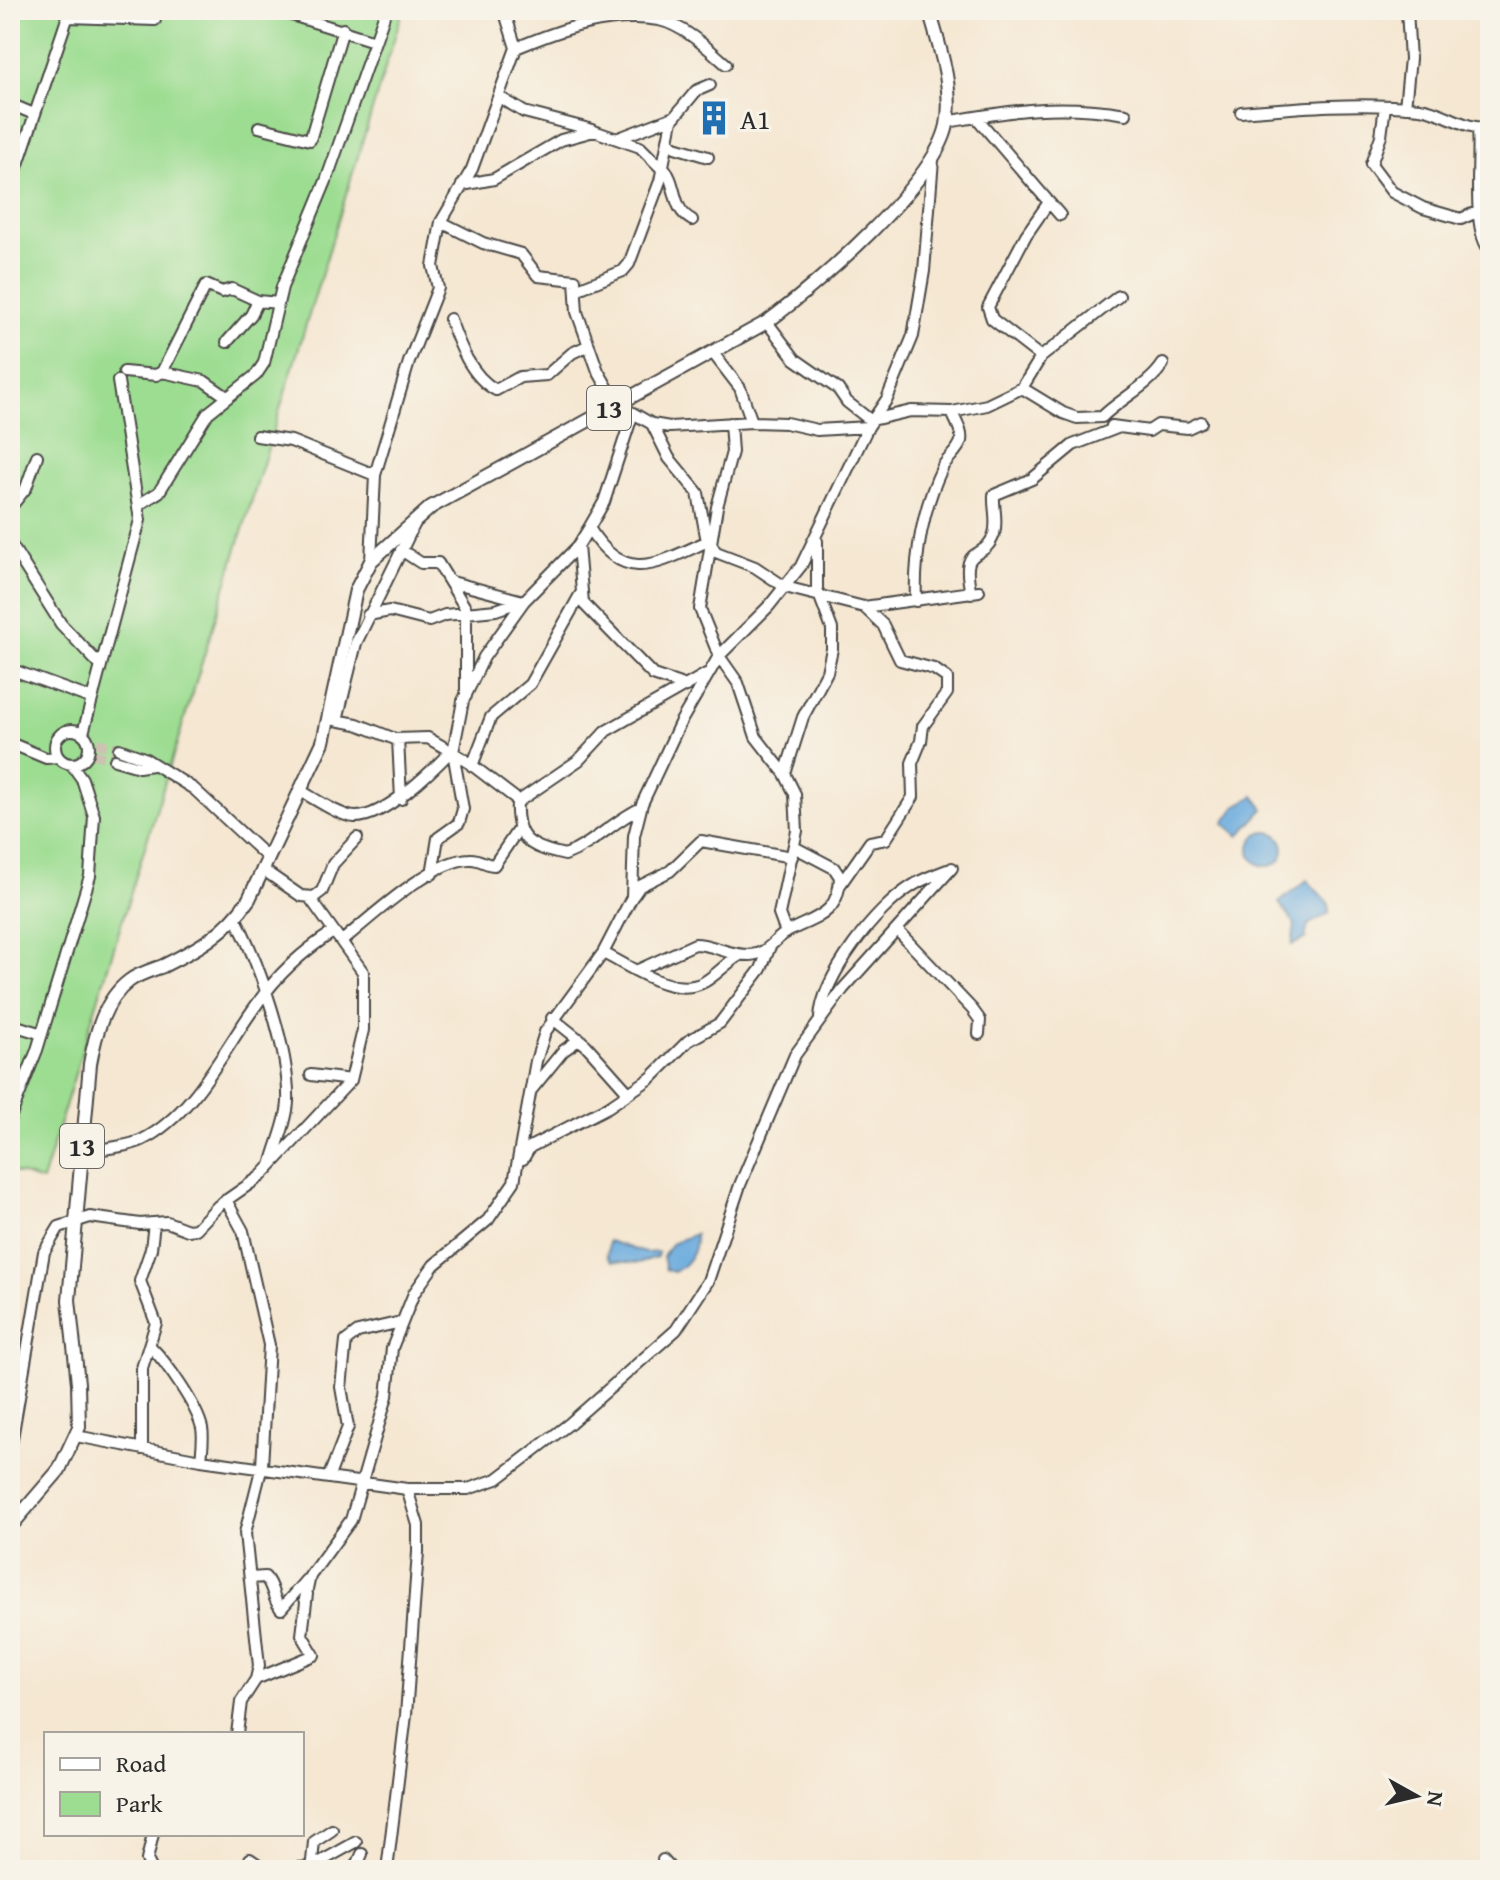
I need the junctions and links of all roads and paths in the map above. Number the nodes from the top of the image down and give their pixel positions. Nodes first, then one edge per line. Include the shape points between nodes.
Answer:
1 (276, 10) edge
2 (386, 10) edge
3 (504, 10) edge
4 (929, 10) edge
5 (1407, 10) edge
6 (69, 13) edge
7 (155, 20) dead end
8 (343, 29) junction
9 (374, 41) junction
10 (516, 48) junction
11 (726, 64) dead end
12 (710, 85) dead end
13 (501, 98) dead end
14 (10, 104) edge
15 (1385, 106) junction
16 (1405, 107) junction
17 (1241, 112) dead end
18 (34, 114) junction
19 (1126, 114) dead end
20 (674, 117) junction
21 (976, 117) junction
22 (947, 122) junction
23 (259, 127) dead end
24 (1490, 128) edge
25 (1478, 129) junction
26 (594, 131) junction
27 (619, 138) junction
28 (669, 142) junction
29 (708, 157) dead end
30 (933, 160) junction
31 (662, 167) junction
32 (462, 185) junction
33 (10, 188) edge
34 (1049, 202) junction
35 (1479, 211) junction
36 (1060, 215) dead end
37 (692, 220) dead end
38 (441, 222) junction
39 (1490, 250) edge
40 (578, 289) junction
41 (1119, 296) dead end
42 (258, 301) junction
43 (278, 303) junction
44 (450, 319) dead end
45 (767, 322) junction
46 (227, 342) dead end
47 (589, 345) junction
48 (713, 353) junction
49 (1041, 357) junction
50 (1163, 364) dead end
51 (162, 372) junction
52 (1022, 388) junction
53 (227, 397) junction
54 (617, 404) junction
55 (952, 412) junction
56 (633, 413) junction
57 (1093, 415) junction
58 (752, 422) junction
59 (1201, 422) dead end
60 (730, 423) junction
61 (652, 424) junction
62 (869, 424) junction
63 (1117, 428) junction
64 (257, 436) dead end
65 (37, 456) dead end
66 (375, 475) junction
67 (140, 504) junction
68 (10, 508) edge
69 (418, 518) junction
70 (589, 528) junction
71 (817, 537) junction
72 (10, 543) edge
73 (709, 543) junction
74 (578, 546) junction
75 (401, 550) junction
76 (371, 561) junction
77 (452, 582) junction
78 (785, 587) junction
79 (580, 595) junction
80 (820, 596) junction
81 (524, 601) junction
82 (916, 601) junction
83 (864, 607) junction
84 (466, 613) junction
85 (368, 615) junction
86 (719, 656) junction
87 (99, 664) junction
88 (10, 669) edge
89 (708, 673) junction
90 (686, 686) junction
91 (466, 696) junction
92 (90, 698) junction
93 (333, 719) junction
94 (84, 735) junction
95 (398, 739) junction
96 (10, 743) edge
97 (452, 752) junction
98 (117, 755) tunnel mouth
99 (58, 757) junction
100 (72, 765) junction
101 (472, 766) junction
102 (785, 774) junction
103 (299, 790) junction
104 (401, 799) junction
105 (517, 801) junction
106 (641, 808) junction
107 (517, 831) junction
108 (357, 838) dead end
109 (793, 852) junction
110 (265, 863) junction
111 (432, 874) junction
112 (840, 885) junction
113 (632, 897) junction
114 (310, 898) junction
115 (236, 919) junction
116 (897, 930) junction
117 (333, 932) junction
118 (786, 933) junction
119 (342, 941) junction
120 (769, 949) junction
121 (603, 953) junction
122 (740, 955) junction
123 (638, 970) junction
124 (265, 993) junction
125 (552, 1018) junction
126 (820, 1018) junction
127 (10, 1024) edge
128 (42, 1034) junction
129 (979, 1034) dead end
130 (580, 1039) junction
131 (311, 1075) dead end
132 (351, 1080) junction
133 (627, 1091) junction
134 (531, 1092) junction
135 (10, 1118) edge
136 (82, 1153) junction
137 (272, 1163) junction
138 (519, 1168) junction
139 (226, 1200) junction
140 (76, 1219) junction
141 (154, 1223) junction
142 (401, 1322) junction
143 (151, 1347) junction
144 (76, 1436) junction
145 (142, 1449) junction
146 (10, 1450) edge
147 (201, 1460) junction
148 (262, 1466) junction
149 (329, 1476) junction
150 (362, 1481) junction
151 (407, 1489) junction
152 (10, 1527) edge
153 (310, 1576) junction
154 (250, 1578) junction
155 (305, 1599) dead end
156 (414, 1627) junction
157 (401, 1635) dead end
158 (256, 1679) junction
159 (237, 1732) edge
160 (332, 1830) dead end
161 (153, 1836) edge
162 (356, 1842) dead end
163 (362, 1854) dead end
164 (250, 1859) dead end
165 (663, 1860) dead end
166 (10, 1863) edge
167 (311, 1868) edge
168 (19, 1870) edge
169 (152, 1870) edge
170 (266, 1870) edge
171 (272, 1870) edge
172 (355, 1870) edge
173 (387, 1870) edge
174 (672, 1870) edge

1 - 8 street
2 - 9 street
3 - 10 street
4 - 22 main road, 13 via 947,79
5 - 16 street via 1410,59
6 - 7 street
6 - 18 street
8 - 9 street
8 - 23 street via 310,140
9 - 43 street
10 - 11 street via 606,18 661,20
10 - 32 street via 488,130
12 - 20 street via 696,91
13 - 26 street via 524,112
14 - 18 street
15 - 16 street
15 - 17 street
15 - 35 street via 1371,164 1388,189 1437,214 1461,219
16 - 25 street
18 - 33 street
19 - 21 street via 1047,106
20 - 27 street
20 - 28 street
21 - 22 street
21 - 34 street
22 - 30 main road, 13
24 - 25 street
25 - 35 street
26 - 27 street
26 - 32 street via 561,140 494,179
27 - 31 street via 640,147
28 - 29 street
28 - 31 street
30 - 45 main road, 13 via 835,266
30 - 62 street via 913,336 887,399
31 - 37 street via 675,182 678,207
31 - 40 street via 629,264
32 - 38 street
34 - 36 street
34 - 49 street via 988,307 992,319
35 - 39 street via 1484,244
38 - 40 street via 521,254 538,276 575,280
38 - 66 street via 433,266 438,288
40 - 47 street via 574,300
41 - 49 street
42 - 43 street
42 - 46 street
42 - 51 street via 206,285
43 - 53 street via 264,363
44 - 47 street via 460,348 496,390 520,377 547,375
45 - 48 main road, 13
45 - 62 street via 795,359 838,389
47 - 54 street
48 - 54 main road, 13
48 - 58 street via 740,388
49 - 52 street
50 - 57 street via 1102,417
51 - 53 street via 204,381
51 - 67 street via 121,377
52 - 55 street via 987,405
52 - 57 street via 1063,413 1077,418
53 - 67 street via 208,413 159,492
54 - 56 street
54 - 69 main road, 13 via 491,471
55 - 62 street via 911,411
55 - 82 street via 961,443 945,464 926,517 915,567
56 - 61 street
56 - 70 street via 604,502
57 - 63 street
58 - 60 street
58 - 62 street via 817,430
59 - 63 street via 1188,428 1158,425 1149,431
60 - 61 street
60 - 73 street via 732,452
61 - 73 street via 669,458 698,493
62 - 71 street
63 - 82 street via 1073,445 1032,479 994,495 994,534 967,564 975,592
64 - 66 street via 291,441
65 - 68 street via 26,488
66 - 76 street
67 - 87 street via 136,539
69 - 75 street
69 - 76 main road, 13
70 - 73 street via 604,552 641,567
70 - 74 street
71 - 78 street
71 - 80 street
72 - 87 street via 61,624
73 - 78 street
73 - 86 street via 700,609
74 - 79 street
74 - 81 street
75 - 77 street via 422,564 438,563
75 - 85 street
76 - 93 main road, 13 via 356,590
77 - 81 street
77 - 84 street
78 - 80 street
78 - 86 street
79 - 90 street via 653,675
79 - 101 street via 530,684 491,717
80 - 83 street
80 - 102 street via 833,635 830,665 803,717
81 - 84 street
81 - 91 street via 489,649
82 - 83 street
83 - 112 street via 883,625 900,660 944,674 948,686 944,701 923,726 912,763 913,797 886,839 870,842
84 - 85 street via 429,621 390,611
84 - 91 street
85 - 93 street
86 - 89 street
86 - 102 street via 738,683 756,737
87 - 92 street
88 - 92 street
89 - 90 street
89 - 106 street
90 - 105 street via 606,731 579,760
91 - 97 street
92 - 94 street
93 - 95 street
93 - 103 main road, 13
94 - 99 street via 72,730 60,735
94 - 100 street via 93,751
95 - 97 street via 428,738
95 - 104 street
96 - 99 street via 46,758
97 - 101 street
97 - 104 street
97 - 111 street via 463,809 459,823 438,838
98 - 110 street via 144,758 194,789
99 - 100 street
100 - 128 street via 88,795 95,832 90,876
101 - 105 street
102 - 109 street via 797,810
103 - 104 street via 356,817
103 - 110 main road, 13
105 - 107 street
106 - 107 street via 565,855 529,842
106 - 113 street via 634,836
107 - 111 street via 494,865 467,859
108 - 114 street via 333,864 322,891
109 - 112 street via 834,868
109 - 113 street via 701,841 666,875 640,886
109 - 118 street via 779,914
110 - 114 street via 292,891
110 - 115 main road, 13
111 - 119 street
112 - 118 street via 821,918
113 - 121 street
114 - 117 street
115 - 124 street via 257,959
115 - 136 main road, 13 via 215,939 129,981 116,994 93,1046
116 - 126 street
116 - 126 street via 952,868 912,886 879,914 829,981
116 - 129 street via 972,1009 980,1020
117 - 119 street
117 - 124 street via 305,950
118 - 120 street
119 - 132 street via 361,964 364,977 361,1048
120 - 122 street
120 - 133 street via 761,969 720,1023 684,1044 651,1078
121 - 123 street
121 - 125 street
122 - 123 street via 695,944
122 - 123 street via 689,989
124 - 136 street via 171,1120 140,1141
124 - 137 street via 288,1098
125 - 130 street
125 - 134 street
126 - 151 street via 778,1089 708,1281 676,1330 497,1479 468,1489
127 - 128 street
128 - 135 street
130 - 133 street
130 - 134 street via 563,1051
131 - 132 street
132 - 137 street
133 - 138 street via 599,1113 530,1147
134 - 138 street
136 - 140 main road, 13
137 - 139 street
138 - 142 street via 488,1220 424,1277
139 - 141 street via 196,1229
139 - 148 street via 243,1231 269,1345
140 - 141 street
140 - 144 main road, 13 via 69,1300 80,1409
140 - 146 street via 59,1227 44,1252
141 - 143 street via 140,1281 156,1323
142 - 149 street via 358,1332 346,1341 341,1387 348,1427
142 - 150 street via 392,1348 387,1396
143 - 145 street via 142,1368
143 - 147 street via 171,1369 199,1419
144 - 145 street
144 - 152 main road, 13 via 59,1470
145 - 147 street
147 - 148 street
148 - 149 street
148 - 154 street via 245,1533
149 - 150 street
150 - 151 street
150 - 153 street via 347,1530
151 - 156 street via 418,1525
153 - 154 street via 281,1609 265,1577
153 - 155 street
153 - 158 street via 302,1635 314,1655
154 - 158 street
156 - 157 street
156 - 173 street
158 - 159 street via 241,1702
160 - 167 street via 314,1842
161 - 169 street via 147,1860
162 - 167 street
163 - 172 street
164 - 170 street
165 - 174 street
166 - 168 street
167 - 171 street

